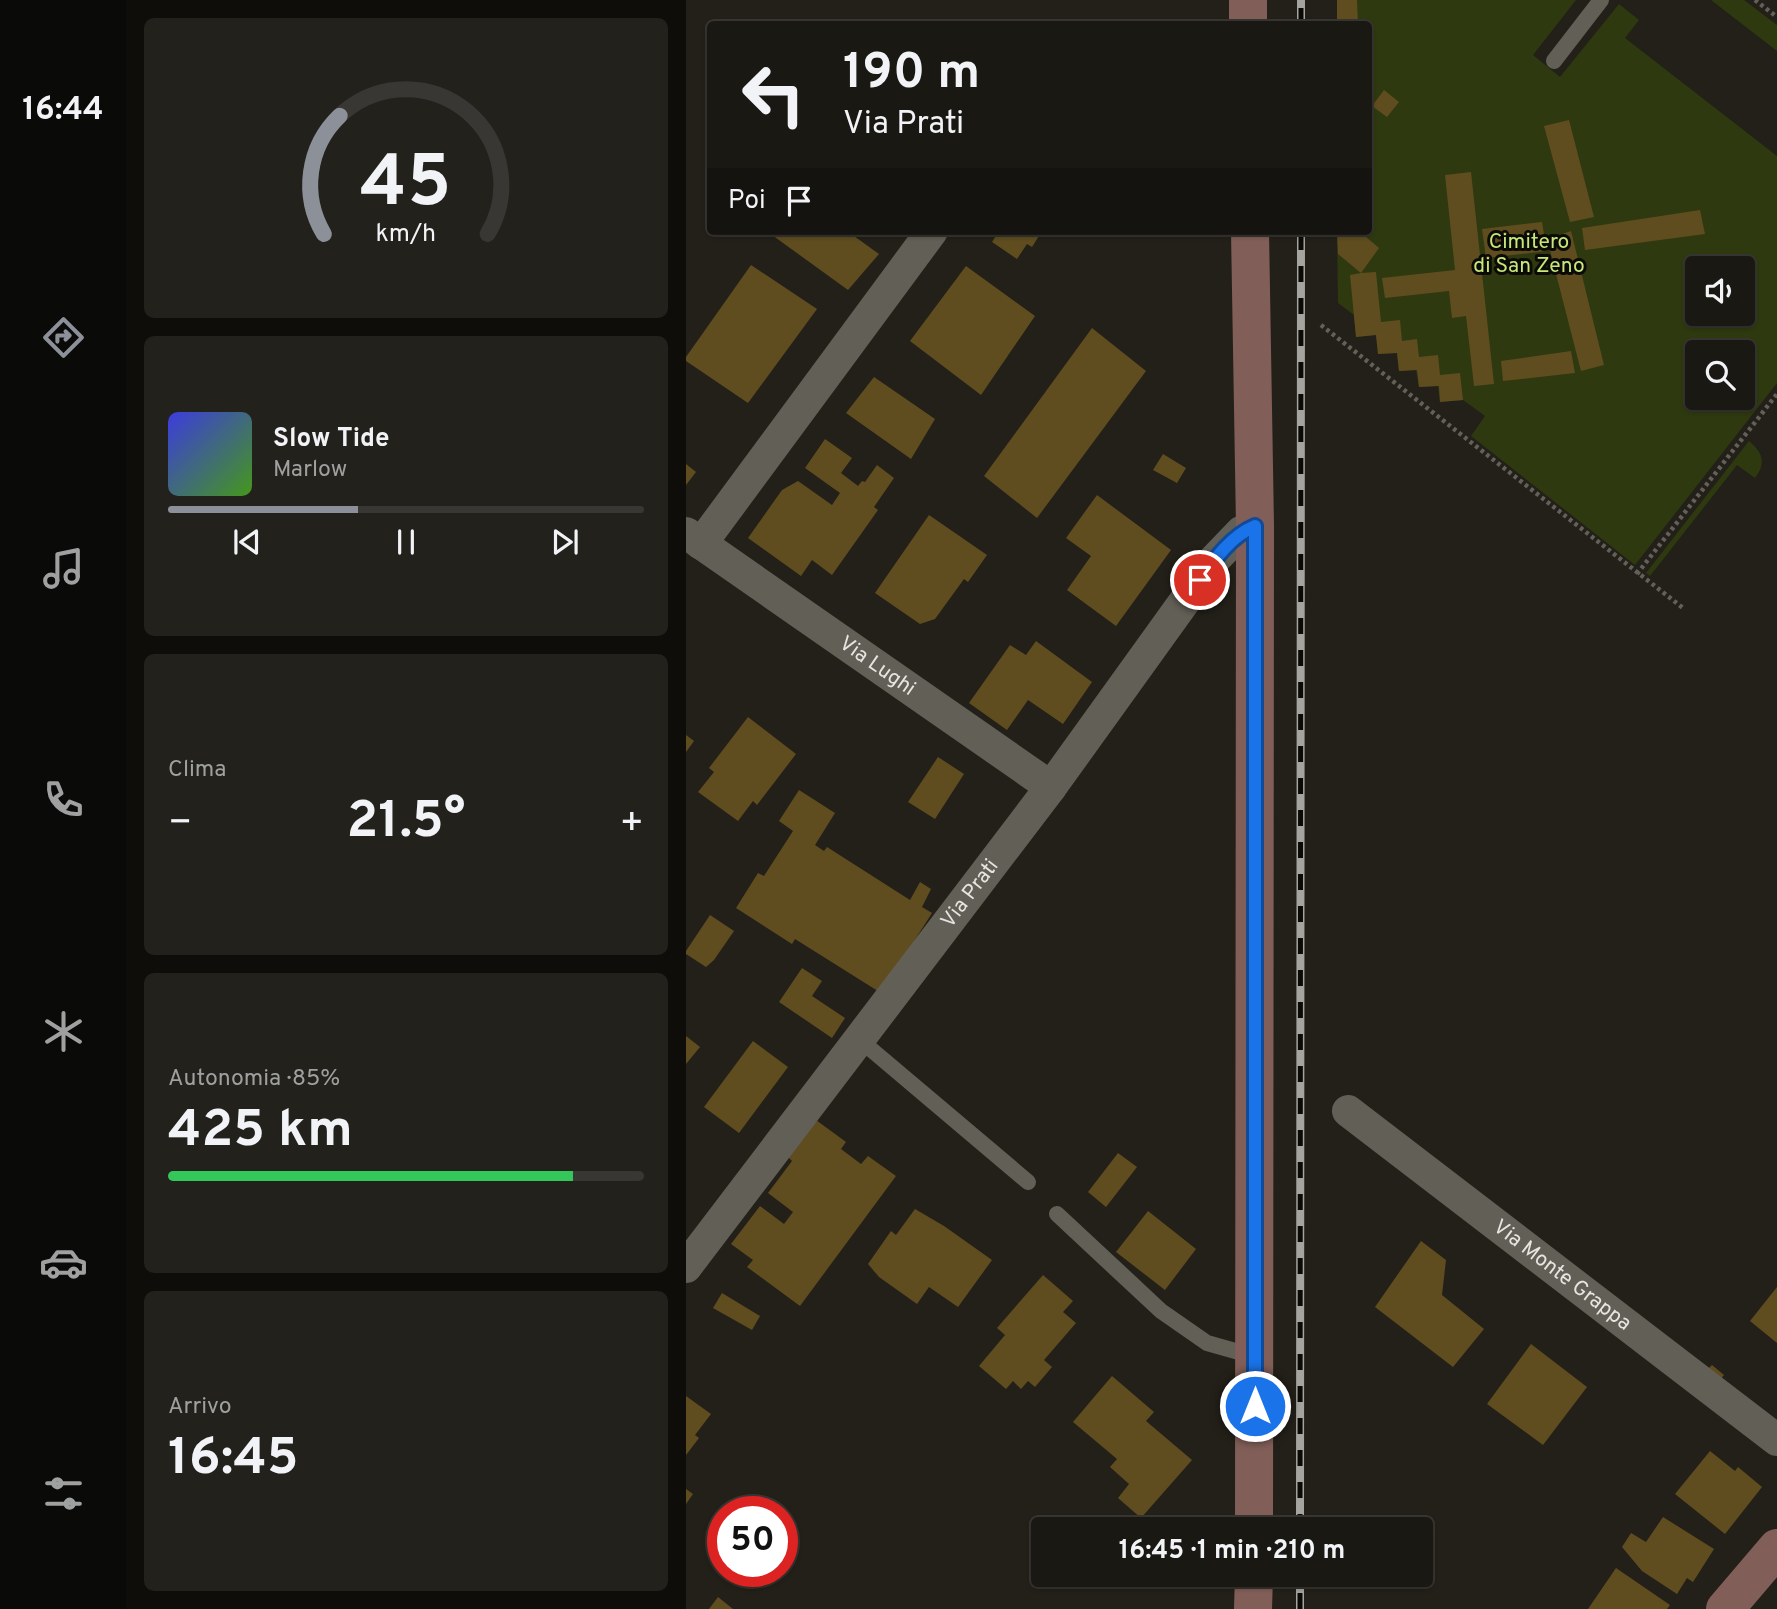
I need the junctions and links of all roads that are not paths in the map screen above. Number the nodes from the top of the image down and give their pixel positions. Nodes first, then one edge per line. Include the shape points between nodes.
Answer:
1 (1248, 0) edge
2 (1601, 0) edge
3 (1248, 21) edge
4 (1554, 61) dead end
5 (929, 235) edge
6 (1251, 235) edge
7 (1255, 526) junction
8 (694, 539) edge
9 (1051, 787) junction
10 (860, 1040) junction
11 (1348, 1111) dead end
12 (1028, 1182) dead end
13 (1057, 1214) dead end
14 (686, 1267) edge
15 (1256, 1357) junction
16 (1777, 1440) edge
17 (1254, 1517) edge
18 (1777, 1548) edge
19 (1254, 1587) edge
20 (1254, 1609) edge
21 (1725, 1609) edge

1 - 3 main road
2 - 4 lane
5 - 8 street, Via Lughi
6 - 7 main road
7 - 9 street, Via Prati via 1241,532 1215,559
7 - 15 main road
8 - 9 street, Via Lughi
9 - 10 street, Via Prati
10 - 12 lane
10 - 14 street, Via Prati
11 - 16 street, Via Monte Grappa
13 - 15 lane via 1161,1311 1206,1343
15 - 17 main road
18 - 21 main road
19 - 20 main road

